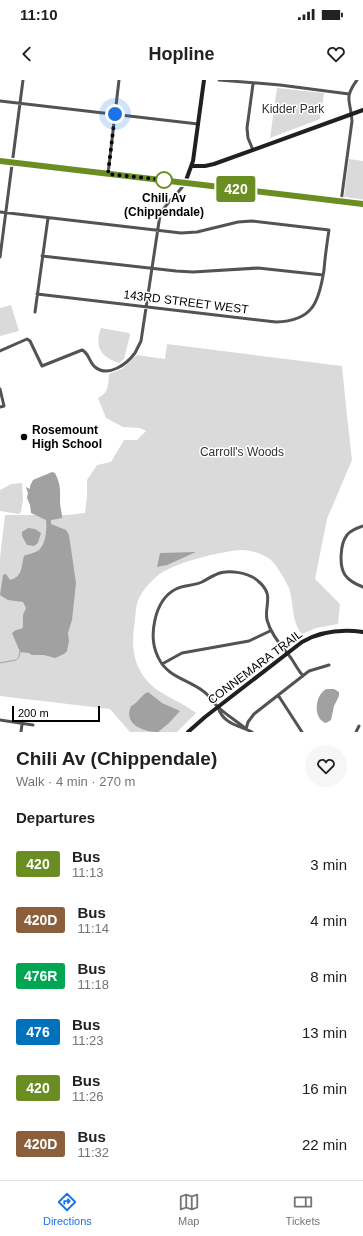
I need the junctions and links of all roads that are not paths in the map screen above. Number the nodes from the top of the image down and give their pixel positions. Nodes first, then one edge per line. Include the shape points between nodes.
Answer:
1 (23, 80) edge
2 (119, 80) edge
3 (204, 80) edge
4 (219, 80) edge
5 (357, 80) edge
6 (253, 84) junction
7 (348, 94) junction
8 (0, 101) edge
9 (20, 103) junction
10 (363, 110) edge
11 (115, 114) junction
12 (352, 114) junction
13 (198, 124) junction
14 (252, 150) junction
15 (0, 161) edge
16 (13, 163) junction
17 (192, 166) junction
18 (108, 174) junction
19 (185, 182) junction
20 (341, 202) junction
21 (363, 204) edge
22 (0, 212) edge
23 (6, 213) junction
24 (48, 218) junction
25 (157, 230) junction
26 (42, 256) junction
27 (0, 257) edge
28 (151, 268) junction
29 (323, 275) junction
30 (37, 294) junction
31 (146, 306) junction
32 (35, 312) dead end
33 (0, 351) edge
34 (0, 389) edge
35 (0, 407) edge
36 (363, 526) edge
37 (363, 587) edge
38 (270, 631) junction
39 (363, 632) edge
40 (287, 652) junction
41 (162, 664) junction
42 (329, 665) dead end
43 (303, 676) junction
44 (278, 695) junction
45 (218, 707) junction
46 (0, 720) edge
47 (22, 724) junction
48 (33, 725) dead end
49 (359, 726) dead end
50 (246, 729) junction
51 (21, 732) edge
52 (188, 732) edge
53 (252, 732) edge
54 (302, 732) edge
55 (356, 732) edge

1 - 9 street
2 - 11 street
3 - 13 street
4 - 6 street
5 - 7 street
6 - 7 street
6 - 14 street via 247,128
7 - 12 street
8 - 9 street
9 - 11 street
9 - 16 street
10 - 12 street
11 - 13 street
11 - 18 street
12 - 14 street
12 - 20 street
13 - 17 street
14 - 17 street via 206,166
15 - 16 street
16 - 18 street
16 - 23 street
17 - 19 street
18 - 19 street
19 - 20 street
19 - 25 street via 164,208
20 - 21 street
22 - 23 street
23 - 24 street
23 - 27 street
24 - 25 street
24 - 26 street
25 - 28 street
25 - 29 street via 192,233 252,221 329,230
26 - 28 street
26 - 30 street
28 - 29 street via 193,272 258,268
28 - 31 street
29 - 31 street, 143RD STREET WEST via 320,294 313,306 302,317 288,322
30 - 31 street, 143RD STREET WEST
30 - 32 street
31 - 33 street via 141,341 135,352 121,366 108,371 94,367 86,351 82,350 42,366 27,339
34 - 35 street via 4,406
36 - 37 street via 351,530 345,538 340,566 348,579
38 - 40 street
38 - 41 street via 249,641 182,653
38 - 41 street via 267,619 268,596 260,582 247,575 222,572 197,584 177,588 166,596 160,605 155,623 154,643
39 - 40 street, CONNEMARA TRAIL via 346,630 320,634
40 - 43 street
40 - 45 street, CONNEMARA TRAIL
41 - 45 street via 175,676 203,691
42 - 43 street via 314,668
43 - 44 street
44 - 50 street via 254,714
44 - 54 street
45 - 50 street via 220,714 225,718
45 - 52 street, CONNEMARA TRAIL
46 - 47 street
47 - 48 street
47 - 51 street
49 - 55 street
50 - 53 street

